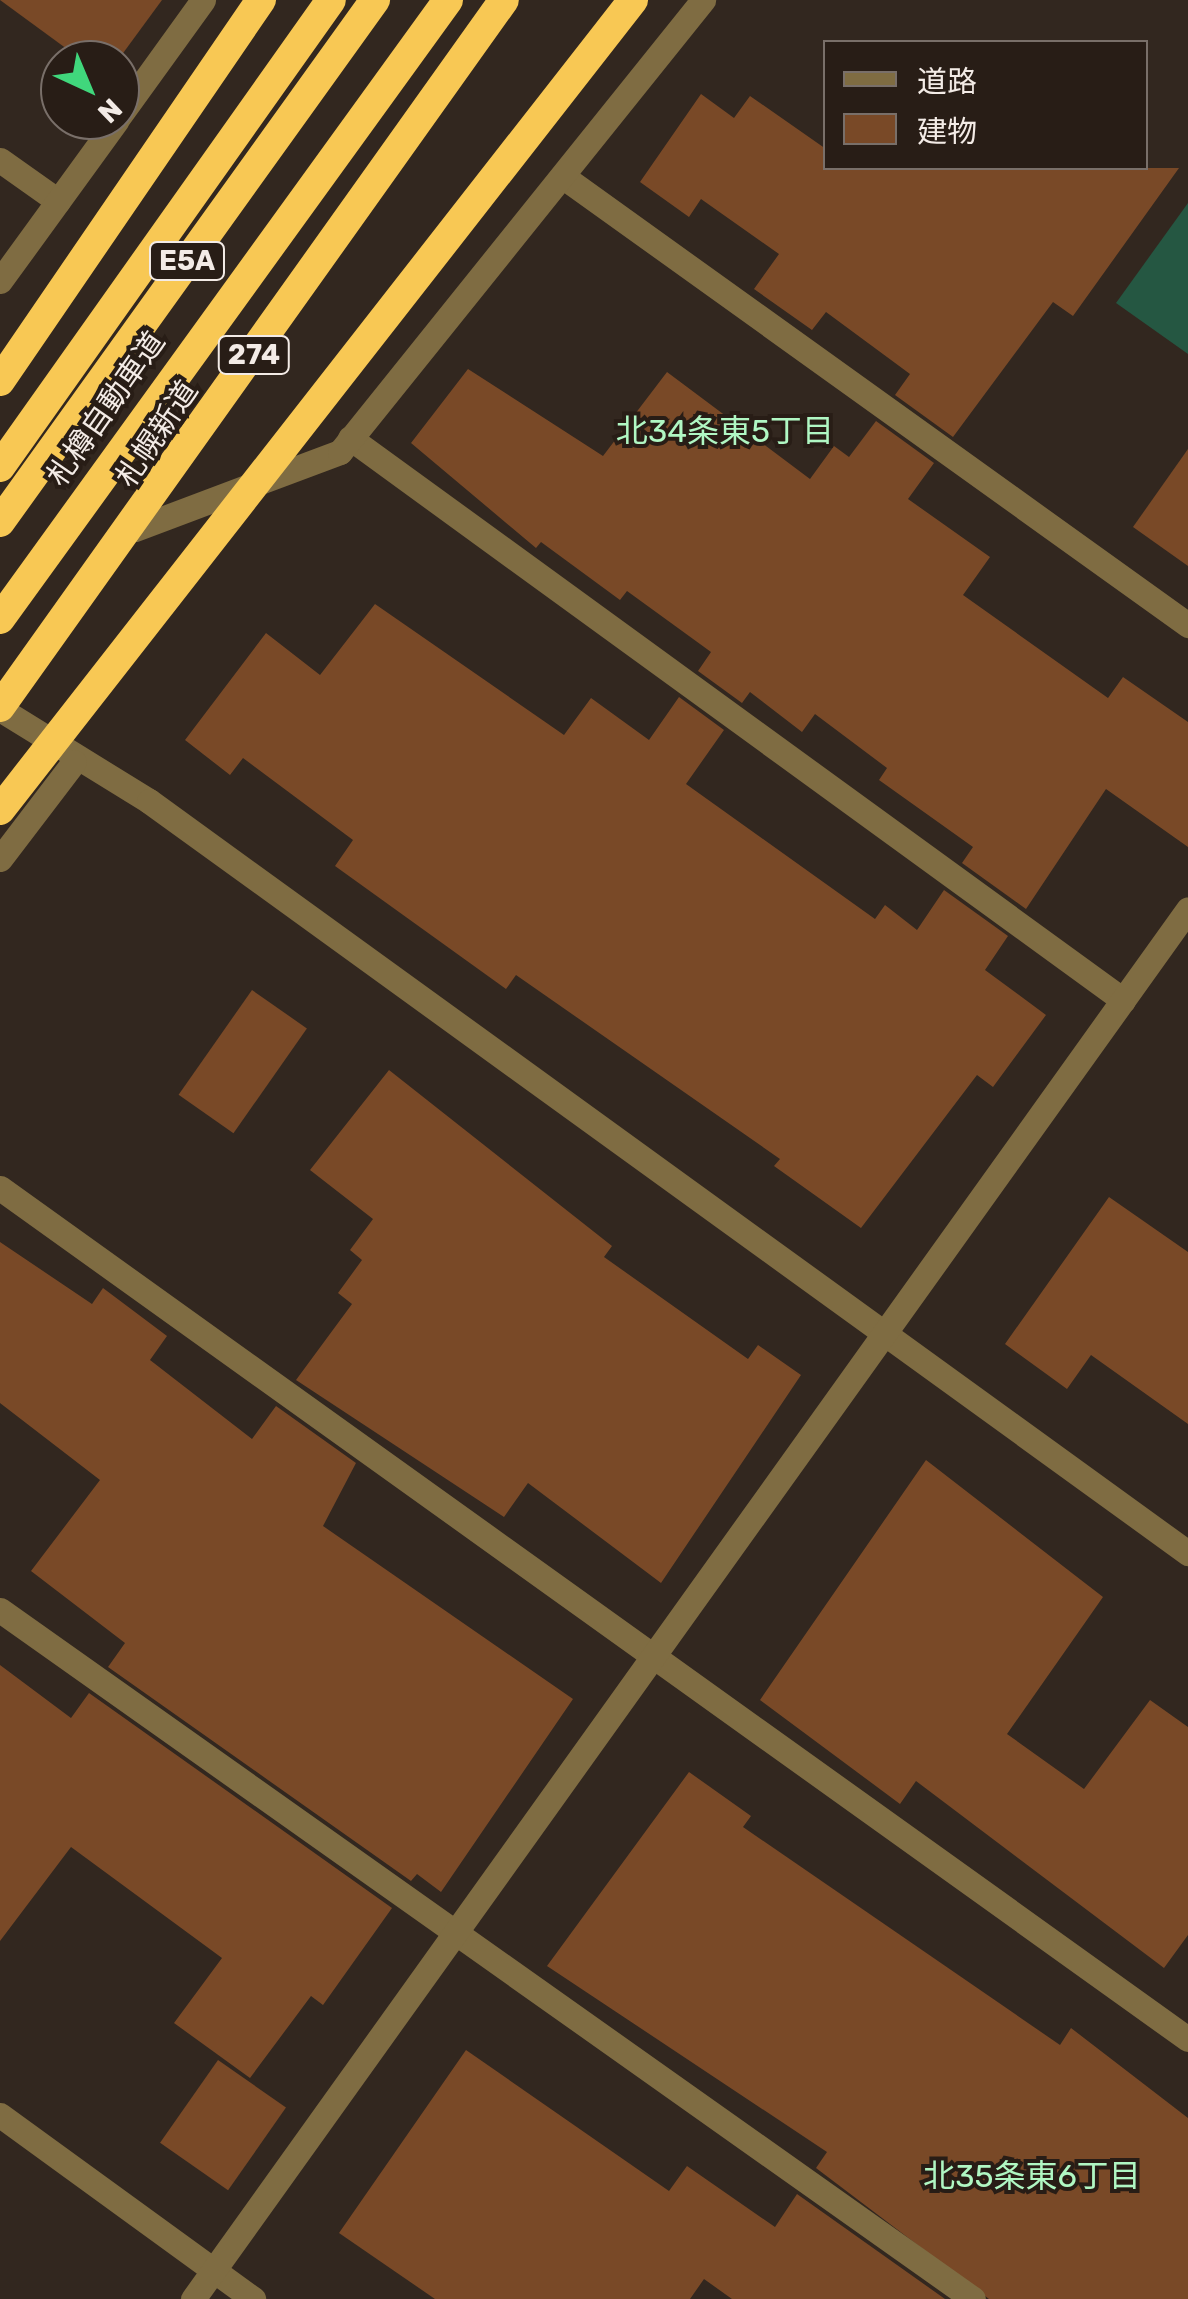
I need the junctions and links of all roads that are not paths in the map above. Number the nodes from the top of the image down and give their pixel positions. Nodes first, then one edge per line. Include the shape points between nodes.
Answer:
1 (203, 0) edge
2 (261, 0) edge
3 (331, 0) edge
4 (374, 0) edge
5 (448, 0) edge
6 (504, 0) edge
7 (633, 0) edge
8 (703, 0) edge
9 (140, 87) edge
10 (102, 140) edge
11 (0, 160) edge
12 (565, 178) junction
13 (58, 200) junction
14 (0, 281) edge
15 (0, 380) edge
16 (350, 438) junction
17 (0, 468) edge
18 (0, 522) edge
19 (135, 529) junction
20 (0, 619) edge
21 (1188, 625) edge
22 (0, 708) edge
23 (74, 762) junction
24 (0, 810) edge
25 (0, 858) edge
26 (1188, 909) edge
27 (1123, 1000) junction
28 (0, 1188) edge
29 (881, 1338) junction
30 (1188, 1553) edge
31 (0, 1610) edge
32 (656, 1653) junction
33 (455, 1935) junction
34 (1188, 2039) edge
35 (0, 2114) edge
36 (214, 2270) junction
37 (193, 2299) edge
38 (252, 2299) edge
39 (973, 2299) edge

1 - 9 street
2 - 15 highway
3 - 17 highway
4 - 18 highway, 札樽自動車道 / E5A
5 - 20 highway, 札樽自動車道 / E5A
6 - 19 highway, 札幌新道 / 274
7 - 24 highway, bridge
8 - 12 street
10 - 13 street
11 - 13 street
12 - 16 street
12 - 21 street
13 - 14 street
16 - 19 street via 340,452
16 - 27 street
19 - 22 highway, 札幌新道 / 274
22 - 23 street
23 - 25 street
23 - 29 street via 149,801
26 - 27 street
27 - 29 street
28 - 32 street
29 - 30 street
29 - 32 street
31 - 33 street
32 - 33 street
32 - 34 street
33 - 36 street
33 - 39 street
35 - 36 street
36 - 37 street
36 - 38 street

